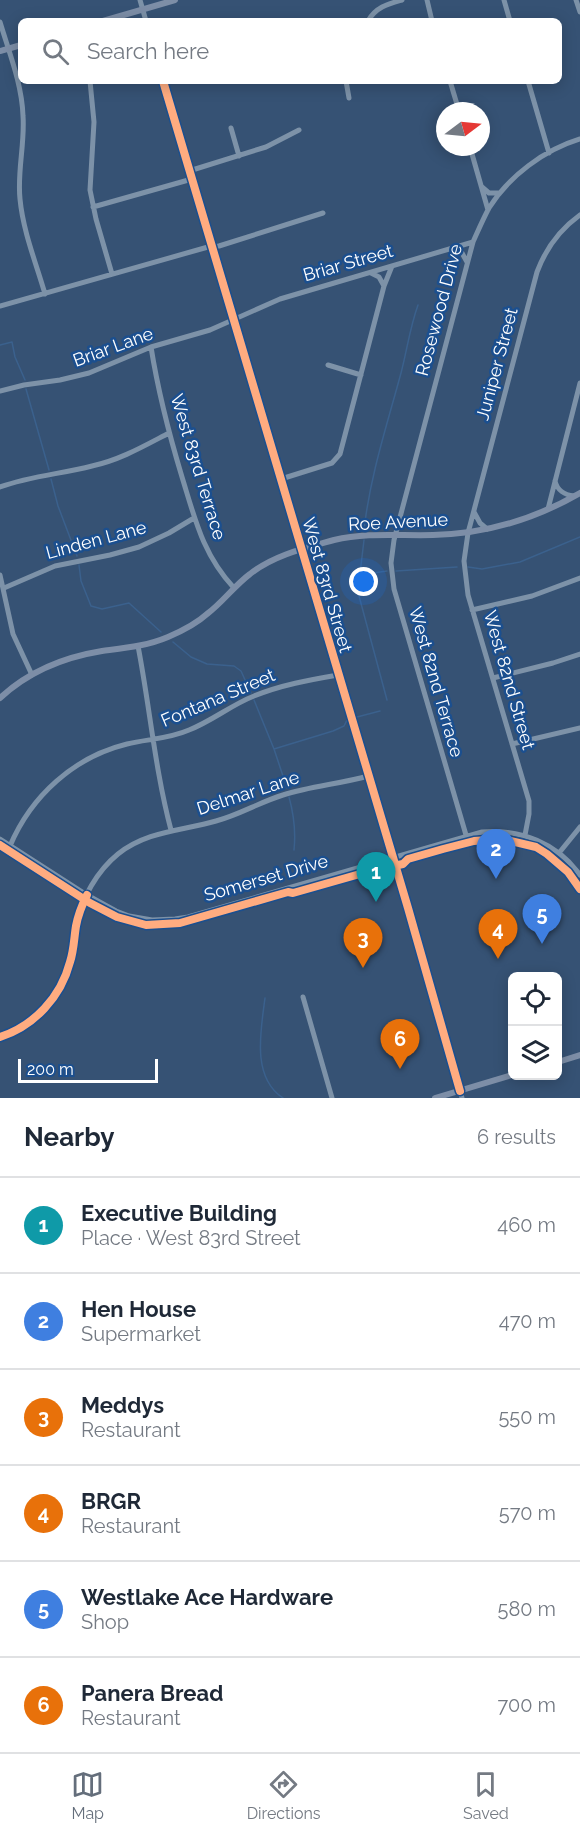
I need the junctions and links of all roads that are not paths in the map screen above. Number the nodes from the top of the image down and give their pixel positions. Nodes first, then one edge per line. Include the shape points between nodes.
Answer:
1 (140, 0) edge
2 (175, 0) edge
3 (402, 0) edge
4 (427, 0) edge
5 (504, 0) edge
6 (576, 0) edge
7 (142, 9) junction
8 (580, 12) edge
9 (113, 18) edge
10 (145, 18) edge
11 (370, 18) edge
12 (431, 18) edge
13 (509, 18) edge
14 (0, 22) edge
15 (18, 46) edge
16 (8, 49) junction
17 (0, 51) edge
18 (90, 84) edge
19 (164, 84) edge
20 (347, 84) edge
21 (451, 84) edge
22 (529, 84) edge
23 (349, 98) dead end
24 (456, 102) edge
25 (231, 128) dead end
26 (299, 130) dead end
27 (580, 139) edge
28 (549, 153) junction
29 (239, 156) junction
30 (472, 156) edge
31 (189, 171) junction
32 (192, 179) junction
33 (481, 187) junction
34 (501, 192) junction
35 (93, 207) junction
36 (488, 210) junction
37 (323, 213) dead end
38 (580, 216) edge
39 (473, 242) junction
40 (212, 246) junction
41 (455, 248) junction
42 (467, 262) junction
43 (392, 266) junction
44 (369, 273) junction
45 (112, 274) junction
46 (384, 286) junction
47 (45, 294) junction
48 (0, 306) edge
49 (233, 319) junction
50 (151, 347) junction
51 (327, 365) dead end
52 (361, 375) junction
53 (580, 383) edge
54 (0, 392) edge
55 (169, 433) junction
56 (281, 479) junction
57 (555, 479) junction
58 (0, 487) edge
59 (577, 494) edge
60 (548, 509) junction
61 (474, 512) junction
62 (194, 518) junction
63 (487, 529) junction
64 (468, 533) junction
65 (395, 535) junction
66 (301, 550) junction
67 (0, 575) edge
68 (580, 578) edge
69 (4, 588) junction
70 (234, 588) junction
71 (472, 610) junction
72 (138, 646) junction
73 (580, 654) edge
74 (32, 675) junction
75 (338, 675) junction
76 (493, 678) junction
77 (0, 698) edge
78 (580, 728) edge
79 (153, 739) junction
80 (512, 744) junction
81 (368, 777) junction
82 (580, 827) edge
83 (171, 830) junction
84 (466, 835) junction
85 (525, 835) junction
86 (0, 839) edge
87 (10, 846) junction
88 (559, 854) junction
89 (392, 857) junction
90 (580, 875) edge
91 (87, 895) junction
92 (303, 997) dead end
93 (0, 1037) edge
94 (580, 1055) edge
95 (562, 1061) edge
96 (508, 1077) edge
97 (461, 1094) edge
98 (332, 1098) edge
99 (435, 1098) edge

1 - 7 street
2 - 7 main road
3 - 11 street via 381,7
4 - 12 street
5 - 13 street
6 - 8 street
7 - 9 main road
7 - 10 street
14 - 16 street
15 - 16 main road
16 - 17 main road
16 - 47 street via 23,113 19,184 22,214
18 - 35 street
19 - 31 street, West 83rd Street
20 - 23 street
21 - 24 street
22 - 28 street
25 - 29 street
26 - 29 street
27 - 28 street, Rosewood Drive
28 - 34 street, Rosewood Drive
29 - 31 street
30 - 33 street
31 - 32 street, West 83rd Street
32 - 35 street
32 - 40 street, West 83rd Street
33 - 34 street via 489,193
33 - 36 street
34 - 36 street, Rosewood Drive
35 - 45 street
36 - 39 street, Rosewood Drive
37 - 40 street
38 - 61 street, Juniper Street via 556,237 537,272
39 - 41 street, Briar Street
39 - 42 street, Rosewood Drive
40 - 45 street
40 - 49 street, West 83rd Street
41 - 42 street
41 - 43 street, Briar Street
42 - 65 street, Rosewood Drive
43 - 44 street, Briar Street
43 - 46 street
44 - 46 street via 379,277
44 - 49 street, Briar Street via 279,299
45 - 47 street
46 - 52 street
47 - 48 street
49 - 50 street, Briar Lane via 202,333
49 - 56 street, West 83rd Street
50 - 54 street, Briar Lane via 89,373
50 - 55 street, West 83rd Terrace
51 - 52 street
52 - 56 street via 336,459 323,467
53 - 57 street
55 - 58 street via 109,462
55 - 62 street, West 83rd Terrace
56 - 66 street, West 83rd Street
57 - 59 street via 567,495
57 - 60 street
59 - 60 main road, Roe Avenue
60 - 63 main road, Roe Avenue
61 - 63 street
61 - 64 street, Juniper Street
62 - 69 street, Linden Lane via 139,547 55,566
62 - 70 street, West 83rd Terrace via 210,557
63 - 64 main road, Roe Avenue
64 - 65 main road, Roe Avenue
64 - 71 street, West 82nd Street via 464,572
65 - 66 main road, Roe Avenue via 355,536
65 - 84 street, West 82nd Terrace via 391,563 394,589
66 - 70 main road, Roe Avenue via 262,565
66 - 75 street, West 83rd Street
67 - 69 street
68 - 71 street via 532,596
69 - 74 street via 13,634
70 - 72 main road, Roe Avenue via 200,620 168,637
71 - 76 street, West 82nd Street
72 - 74 main road, Roe Avenue via 84,655
72 - 79 street
73 - 76 street
74 - 77 main road, Roe Avenue
75 - 79 street, Fontana Street via 265,692 192,729
75 - 81 street, West 83rd Street
76 - 80 street, West 82nd Street
78 - 80 street
79 - 83 street
79 - 87 street, Fontana Street via 112,748 71,769 37,801
80 - 85 street, West 82nd Street via 530,805
81 - 83 street, Delmar Lane via 285,794 217,821
81 - 89 street, West 83rd Street
82 - 88 street
83 - 91 street, Delmar Lane via 142,839 117,855
84 - 85 street, Somerset Drive via 493,831
84 - 89 street, Somerset Drive
85 - 88 street, Somerset Drive
86 - 87 street, Somerset Drive
87 - 91 street, Somerset Drive
88 - 90 street, Somerset Drive
89 - 91 street, Somerset Drive via 175,919 129,916
89 - 97 street, West 83rd Street
91 - 93 street, Delmar Lane via 60,986 36,1016
92 - 98 street
94 - 95 main road
96 - 97 main road
97 - 99 main road

